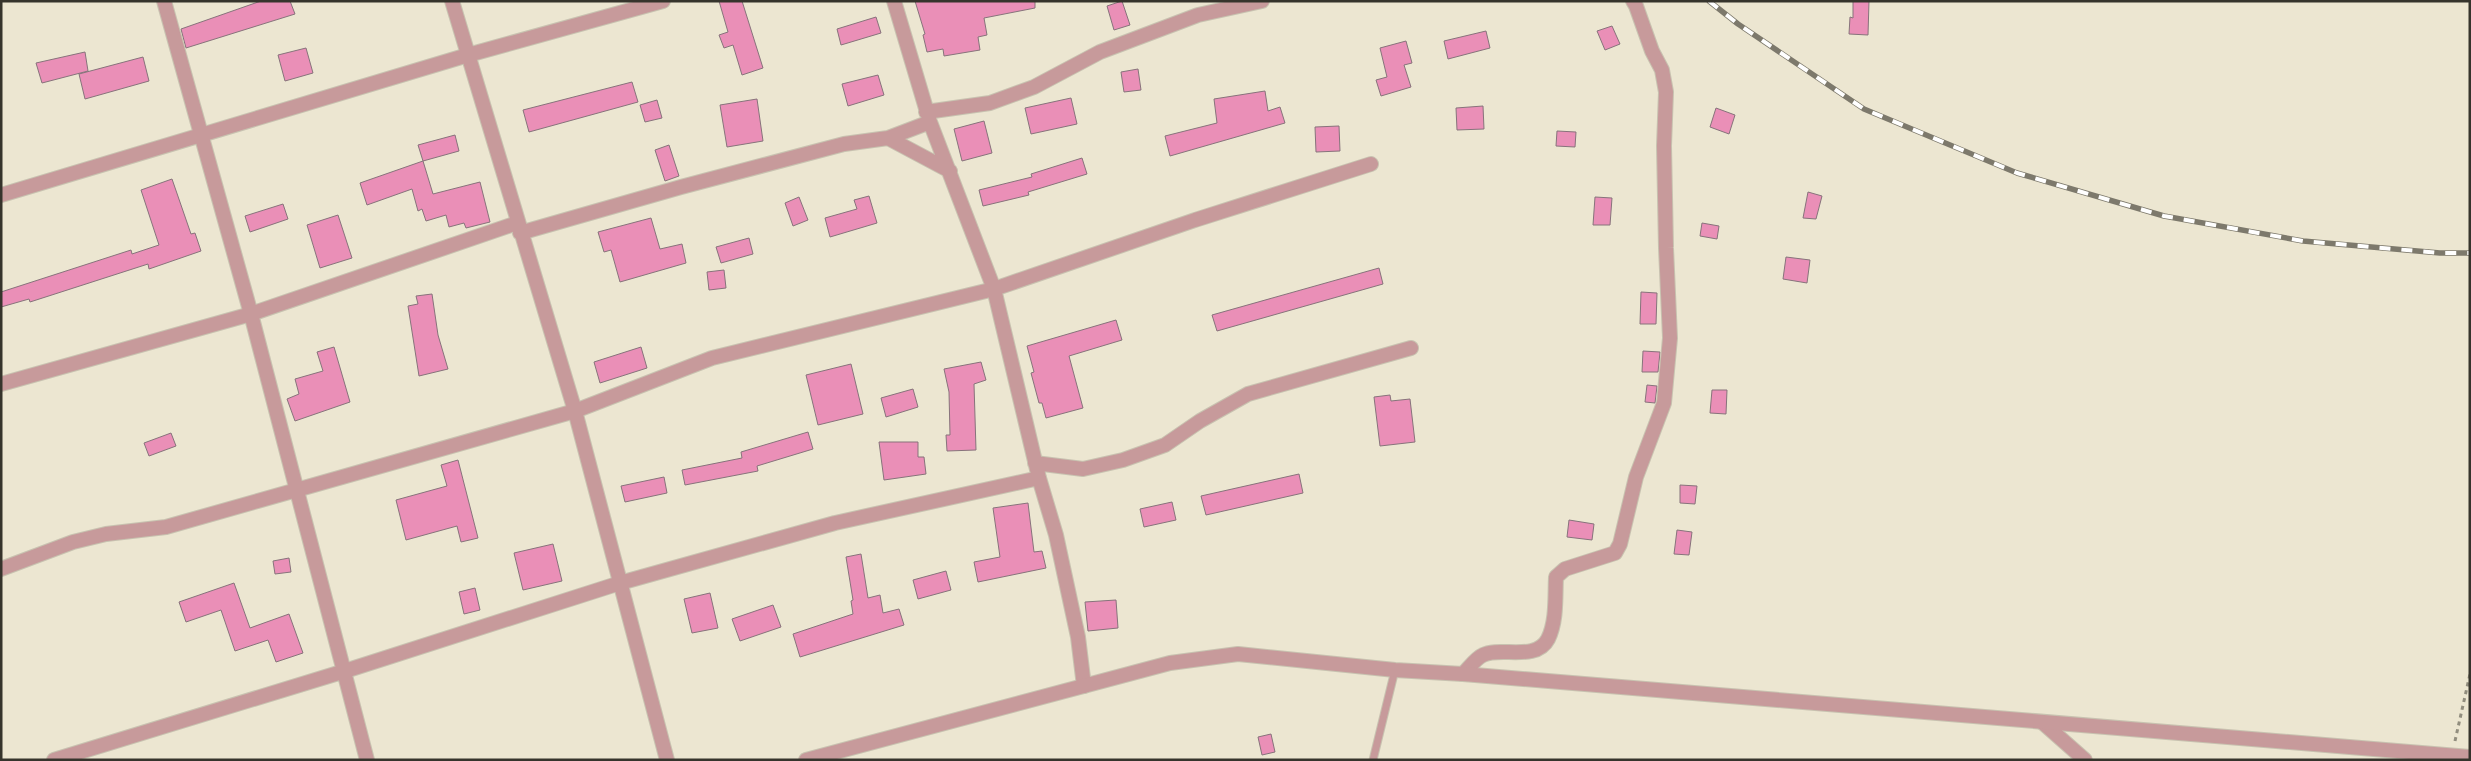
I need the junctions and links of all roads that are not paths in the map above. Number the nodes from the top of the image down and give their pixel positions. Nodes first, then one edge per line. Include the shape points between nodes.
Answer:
1 (164, 1) edge
2 (452, 1) edge
3 (662, 1) edge
4 (894, 1) edge
5 (1262, 1) edge
6 (1632, 1) edge
7 (468, 55) junction
8 (928, 117) junction
9 (200, 134) junction
10 (888, 138) junction
11 (1371, 164) dead end
12 (950, 171) junction
13 (1, 195) edge
14 (518, 228) junction
15 (994, 289) junction
16 (252, 314) junction
17 (1411, 348) dead end
18 (1, 384) edge
19 (575, 411) junction
20 (1035, 463) junction
21 (1039, 478) junction
22 (298, 490) junction
23 (1, 569) edge
24 (620, 583) junction
25 (1395, 670) junction
26 (345, 671) junction
27 (1463, 674) junction
28 (1084, 686) junction
29 (2042, 722) junction
30 (2469, 758) edge
31 (54, 760) edge
32 (367, 760) edge
33 (667, 760) edge
34 (806, 760) edge
35 (1373, 760) edge
36 (2085, 760) edge

1 - 9 street
2 - 7 street
3 - 7 street
4 - 8 street
5 - 8 street via 1198,15 1109,48 1034,87 990,103
6 - 27 street via 1662,70 1666,92 1665,230 1670,338 1664,403 1636,477 1615,553 1565,569 1556,577 1553,624 1548,640 1541,648 1483,655
7 - 9 street
7 - 14 street
8 - 10 street
8 - 12 street
9 - 13 street
9 - 16 street
10 - 12 street
10 - 14 street via 844,144
11 - 15 street
12 - 15 street
14 - 16 street
14 - 19 street
15 - 19 street via 712,358
15 - 20 street
16 - 18 street
16 - 22 street
17 - 20 street via 1248,394 1165,445 1123,460 1083,469
19 - 22 street
19 - 24 street
20 - 21 street
21 - 24 street via 835,523
21 - 28 street via 1056,535 1078,637
22 - 23 street via 166,527 106,534 73,542
22 - 26 street
24 - 26 street
24 - 33 street
25 - 27 street
25 - 28 street via 1238,654 1170,663
25 - 35 lane
26 - 31 street
26 - 32 street
27 - 29 street
28 - 34 street
29 - 30 street
29 - 36 street

